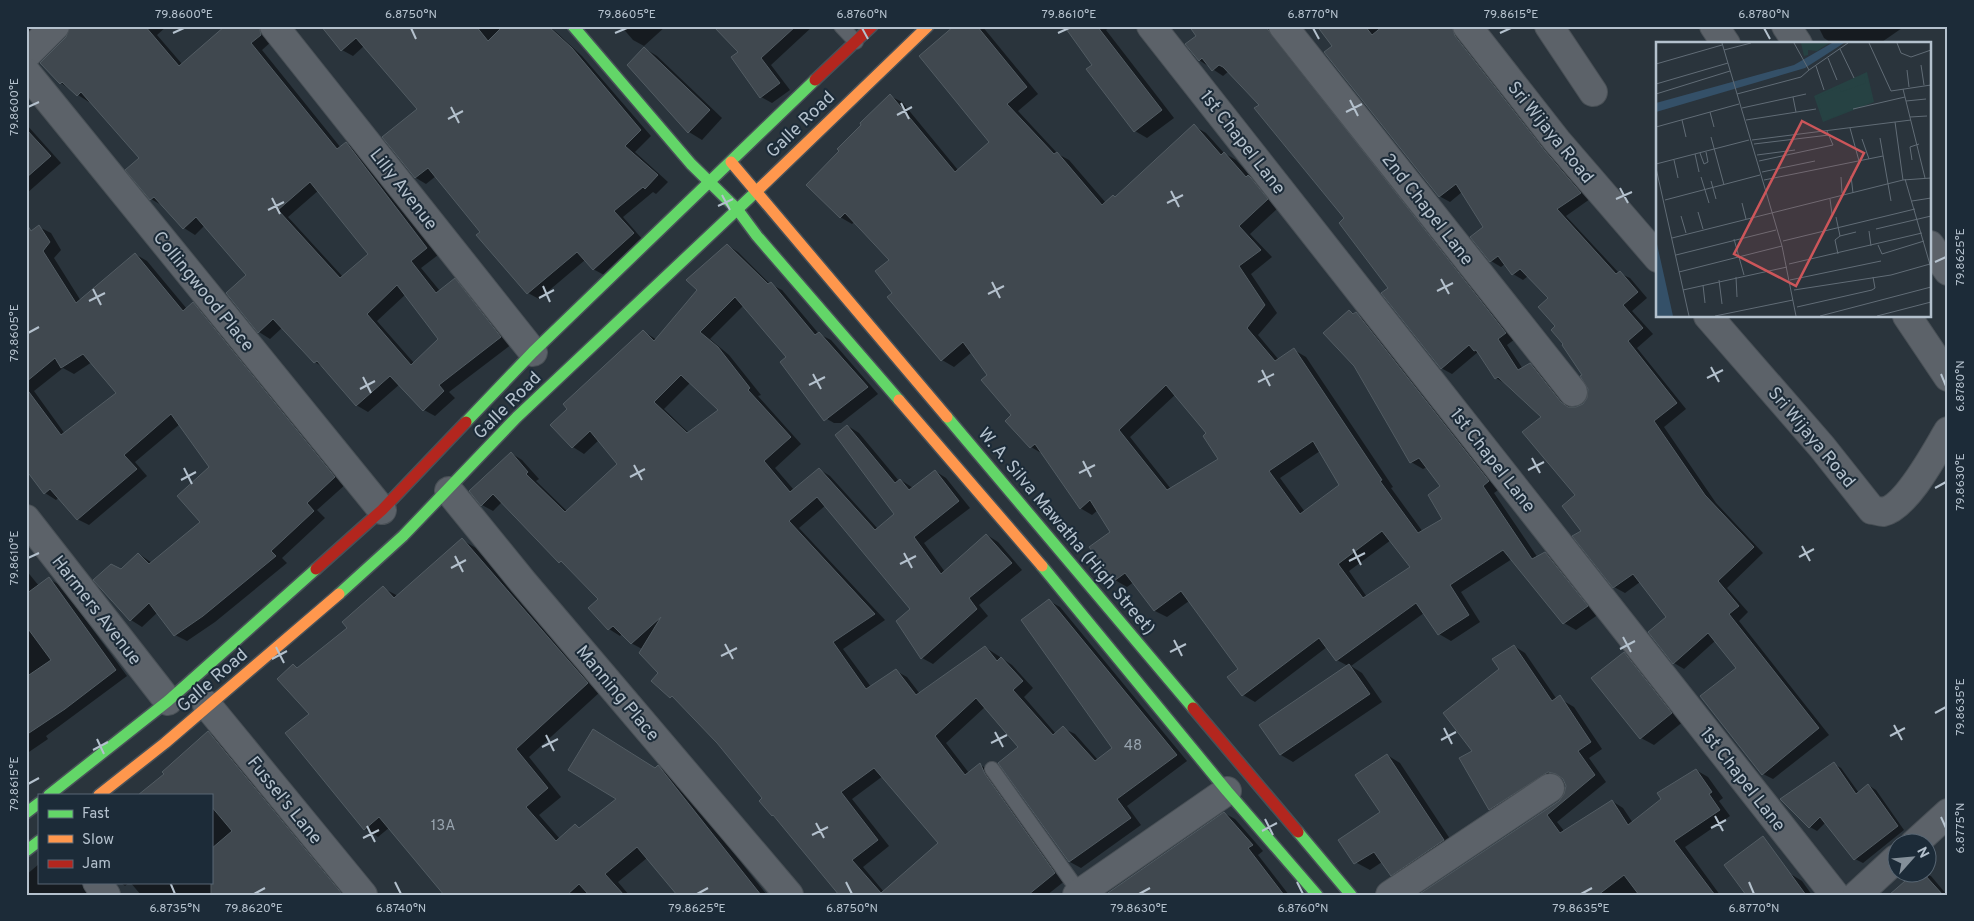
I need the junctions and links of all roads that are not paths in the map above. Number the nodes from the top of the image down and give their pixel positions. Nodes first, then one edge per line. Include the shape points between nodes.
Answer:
1 (55, 26) edge
2 (274, 26) edge
3 (573, 26) edge
4 (841, 26) edge
5 (872, 26) edge
6 (928, 26) edge
7 (1151, 26) edge
8 (1283, 26) edge
9 (1467, 26) edge
10 (1549, 26) edge
11 (1714, 26) edge
12 (1786, 26) edge
13 (856, 42) junction
14 (1725, 42) edge
15 (1797, 42) edge
16 (26, 55) edge
17 (26, 72) edge
18 (1593, 92) dead end
19 (731, 162) junction
20 (711, 183) junction
21 (756, 191) junction
22 (737, 209) junction
23 (1932, 248) edge
24 (1656, 256) edge
25 (1948, 271) edge
26 (1710, 318) edge
27 (1908, 318) edge
28 (533, 352) junction
29 (1948, 377) edge
30 (1572, 392) dead end
31 (1948, 431) edge
32 (449, 490) junction
33 (382, 510) junction
34 (26, 519) edge
35 (168, 701) junction
36 (208, 705) junction
37 (992, 769) dead end
38 (1550, 788) dead end
39 (1227, 791) junction
40 (53, 794) edge
41 (100, 794) edge
42 (1948, 813) edge
43 (1925, 834) edge
44 (38, 843) edge
45 (26, 851) edge
46 (1886, 868) edge
47 (98, 884) edge
48 (1079, 894) edge
49 (106, 895) edge
50 (363, 895) edge
51 (789, 895) edge
52 (1317, 895) edge
53 (1350, 895) edge
54 (1390, 895) edge
55 (1835, 895) edge
56 (1857, 895) edge

1 - 16 street
2 - 28 street, Lilly Avenue
3 - 20 main road
4 - 13 lane
5 - 13 main road, Galle Road
6 - 21 main road, Galle Road
7 - 55 street, 1st Chapel Lane
8 - 30 street, 2nd Chapel Lane
9 - 24 street, Sri Wijaya Road via 1557,141
10 - 18 street
11 - 14 street
12 - 15 street
13 - 19 main road, Galle Road
17 - 33 street, Collingwood Place
19 - 20 main road, Galle Road
19 - 21 main road, W. A. Silva Mawatha (High Street)
20 - 22 main road
20 - 28 main road, Galle Road
21 - 22 main road, Galle Road
21 - 53 main road, W. A. Silva Mawatha (High Street)
22 - 32 main road, Galle Road via 517,417
22 - 39 main road via 998,513
23 - 25 street
26 - 31 street, Sri Wijaya Road via 1872,510 1882,512 1893,507 1921,477
27 - 29 street
28 - 33 main road, Galle Road
32 - 36 main road, Galle Road via 339,595
32 - 51 street, Manning Place
33 - 35 main road, Galle Road
34 - 35 street, Harmers Avenue
35 - 40 main road, Galle Road
36 - 41 main road, Galle Road
36 - 50 street, Fussel's Lane
37 - 48 lane
38 - 54 street
39 - 48 street
39 - 52 main road
42 - 43 street
44 - 45 main road
46 - 56 street
47 - 49 street

